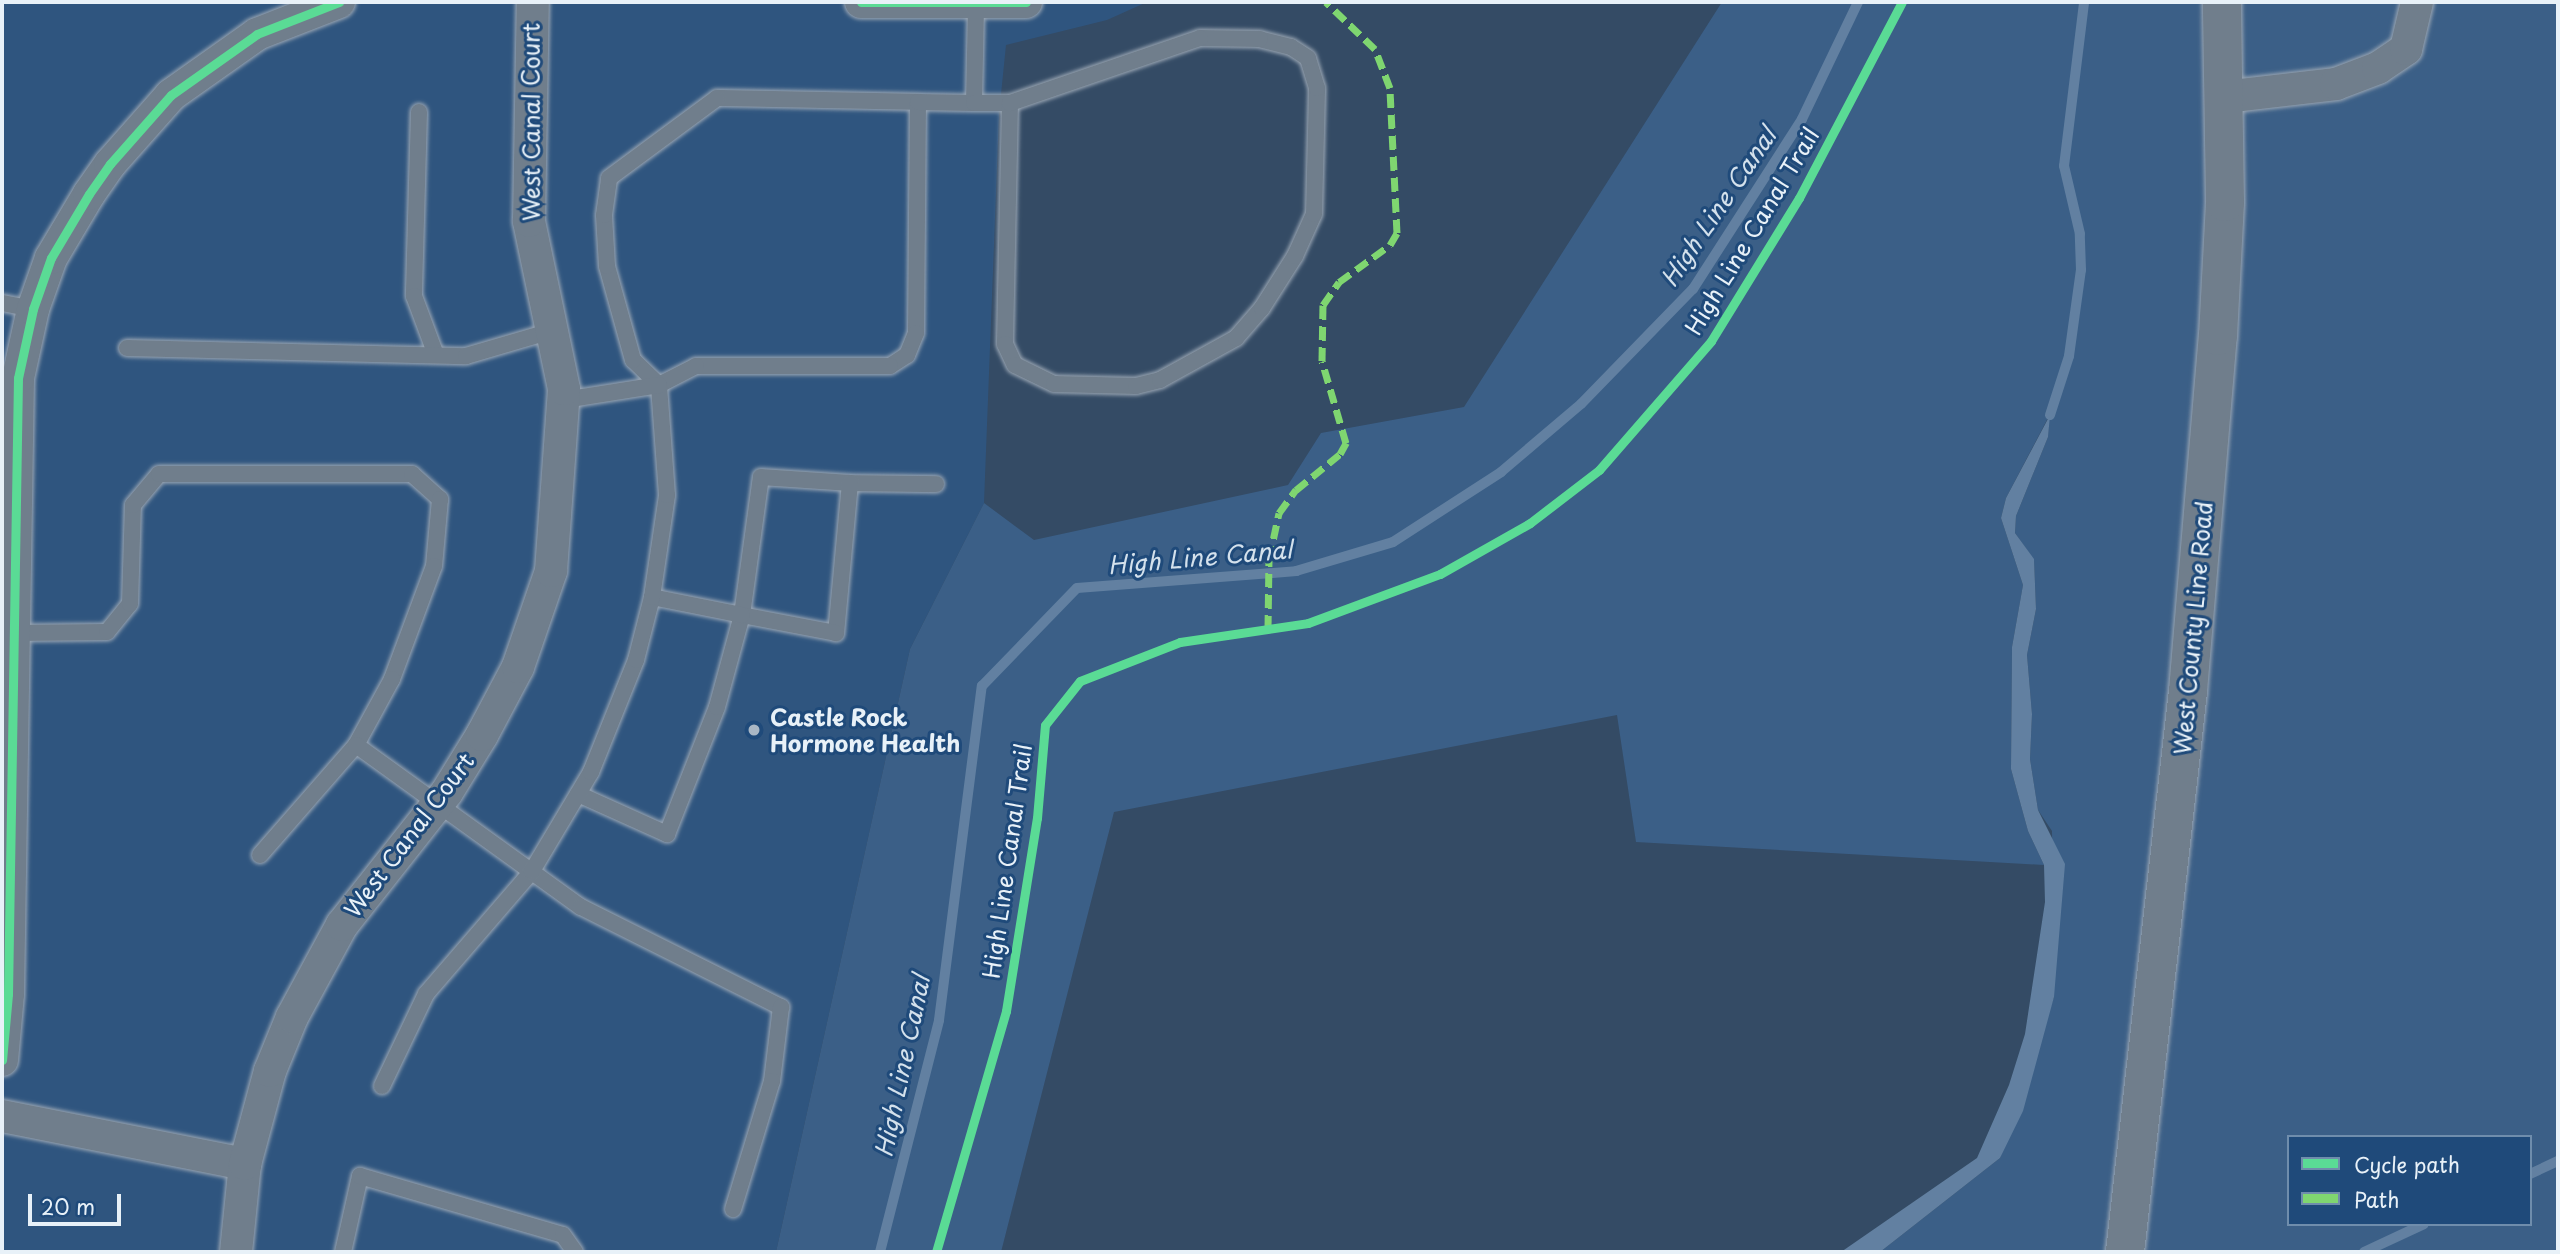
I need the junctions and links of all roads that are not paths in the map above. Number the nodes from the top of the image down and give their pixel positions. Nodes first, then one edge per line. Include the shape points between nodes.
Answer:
1 (533, 2) edge
2 (861, 2) edge
3 (1026, 2) edge
4 (2222, 2) edge
5 (2417, 2) edge
6 (322, 4) edge
7 (976, 5) junction
8 (2224, 97) junction
9 (918, 102) junction
10 (974, 103) junction
11 (1010, 103) junction
12 (419, 111) dead end
13 (2, 303) edge
14 (33, 309) junction
15 (555, 330) junction
16 (127, 348) dead end
17 (436, 355) junction
18 (659, 385) junction
19 (564, 400) junction
20 (850, 483) junction
21 (936, 484) dead end
22 (652, 597) junction
23 (742, 615) junction
24 (14, 633) junction
25 (356, 745) junction
26 (7, 760) edge
27 (578, 794) junction
28 (439, 803) junction
29 (260, 855) dead end
30 (532, 871) junction
31 (2, 1060) edge
32 (382, 1086) dead end
33 (2, 1116) edge
34 (245, 1164) junction
35 (733, 1209) dead end
36 (236, 1252) edge
37 (343, 1252) edge
38 (575, 1252) edge
39 (2125, 1252) edge

1 - 15 street, West Canal Court via 529,221
2 - 7 street
3 - 7 street
4 - 8 main road, West County Line Road
5 - 8 street via 2406,49 2378,68 2336,84
6 - 14 street via 225,54 144,123 110,163 51,258
7 - 10 lane
8 - 39 main road, West County Line Road via 2218,336 2191,663
9 - 10 lane
9 - 18 lane via 916,333 907,355 890,366 696,366
9 - 18 lane via 717,98 609,178 604,215 607,266 633,360
10 - 11 lane
11 - 11 lane via 1005,344 1015,365 1054,384 1136,386 1160,380 1236,338 1288,267 1314,214 1317,88 1308,58 1291,47 1260,39 1200,38
12 - 17 lane via 414,296
13 - 14 lane
14 - 24 street via 18,378
15 - 17 lane via 466,356
15 - 19 street, West Canal Court
16 - 17 lane
18 - 19 lane
18 - 22 lane via 667,495
19 - 28 street, West Canal Court via 558,509 547,583 518,667
20 - 21 lane
20 - 23 lane via 761,477
20 - 23 lane via 836,633
22 - 23 lane
22 - 27 lane via 636,660
23 - 27 lane via 717,707 667,834
24 - 25 lane via 107,632 130,604 133,505 159,474 412,474 440,499 433,566 392,679
24 - 26 street
25 - 28 lane
25 - 29 lane
26 - 31 street via 8,994
27 - 30 lane
28 - 30 lane
28 - 34 street, West Canal Court via 342,925 314,973 270,1071
30 - 32 lane via 426,994
30 - 35 lane via 581,906 782,1007 772,1081
33 - 34 street
34 - 36 street, West Canal Court
37 - 38 lane via 360,1176 563,1235

